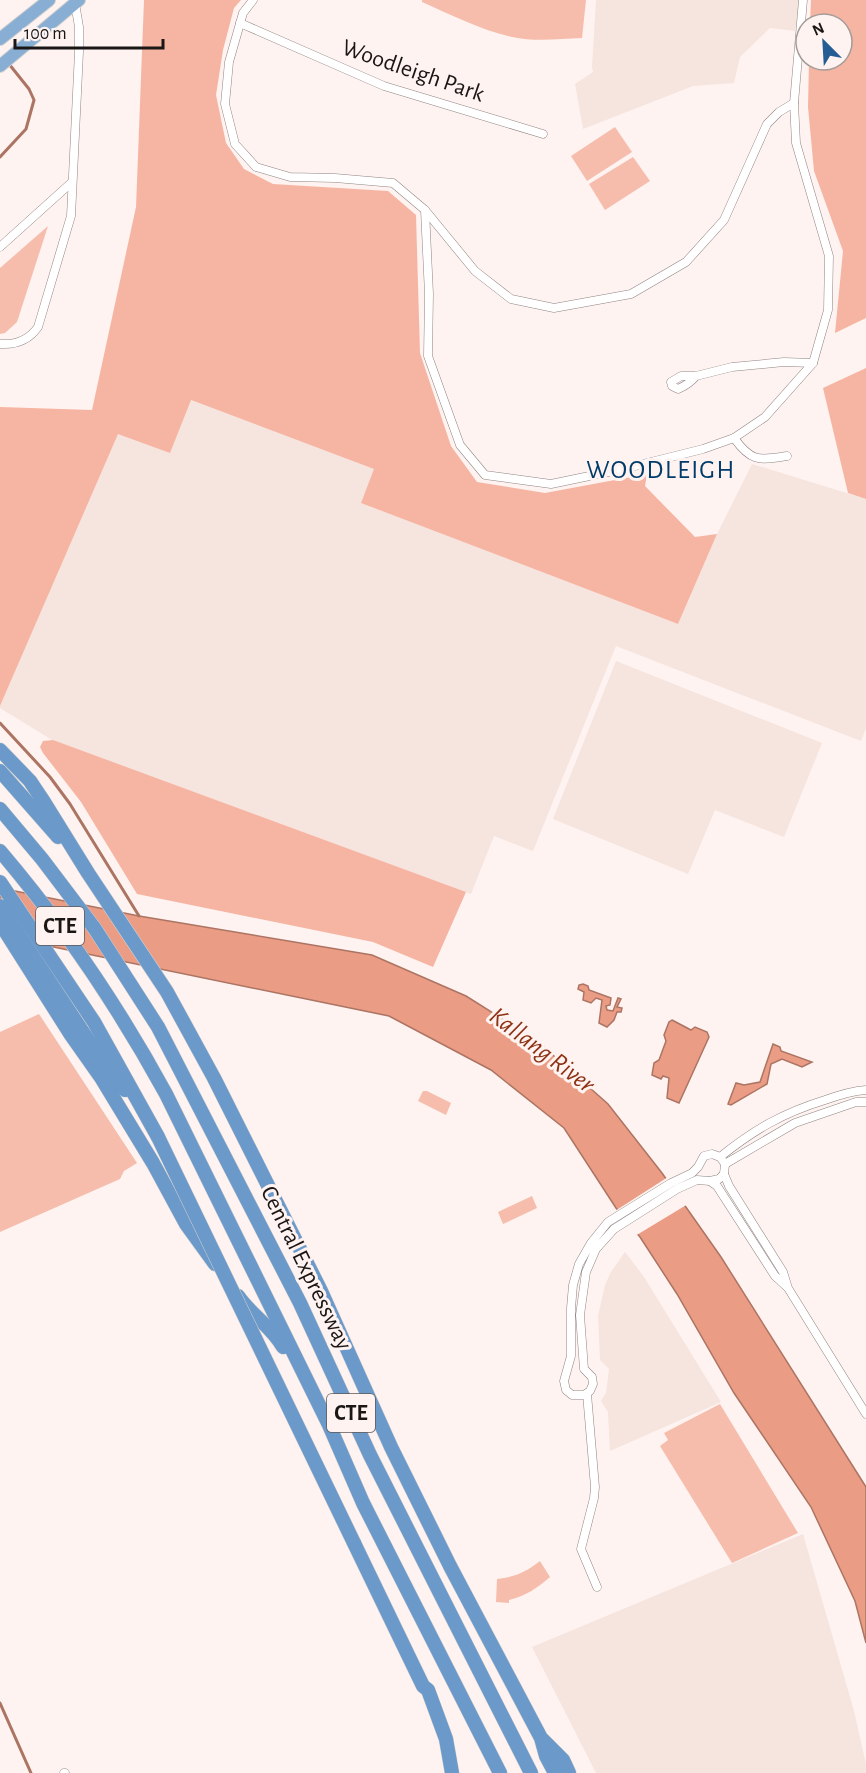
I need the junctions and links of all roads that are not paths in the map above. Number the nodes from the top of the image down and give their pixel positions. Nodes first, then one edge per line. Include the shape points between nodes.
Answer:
1 (49, 0) edge
2 (253, 0) edge
3 (803, 0) edge
4 (77, 1) edge
5 (35, 13) junction
6 (240, 23) junction
7 (0, 39) edge
8 (0, 47) edge
9 (4, 63) edge
10 (794, 103) junction
11 (543, 134) dead end
12 (71, 183) junction
13 (424, 210) junction
14 (0, 247) edge
15 (0, 344) edge
16 (813, 363) junction
17 (696, 376) dead end
18 (734, 438) junction
19 (787, 456) dead end
20 (0, 750) edge
21 (0, 771) edge
22 (0, 808) edge
23 (0, 851) edge
24 (88, 873) junction
25 (0, 882) edge
26 (0, 906) edge
27 (0, 923) edge
28 (76, 1033) junction
29 (866, 1090) edge
30 (866, 1102) edge
31 (151, 1122) junction
32 (722, 1160) junction
33 (724, 1174) junction
34 (700, 1176) junction
35 (788, 1288) junction
36 (584, 1369) junction
37 (568, 1372) junction
38 (587, 1394) junction
39 (866, 1414) edge
40 (329, 1425) junction
41 (597, 1587) dead end
42 (423, 1686) junction
43 (541, 1738) junction
44 (444, 1773) edge
45 (452, 1773) edge
46 (500, 1773) edge
47 (531, 1773) edge
48 (555, 1773) edge
49 (569, 1773) edge

1 - 5 highway
2 - 6 street
3 - 10 street
4 - 9 highway
4 - 12 street via 79,52
5 - 7 highway
5 - 8 highway
6 - 11 street, Woodleigh Park via 384,86
6 - 13 street via 229,62 225,104 235,144 256,167 290,177 393,183
10 - 13 street via 767,124 724,220 686,262 631,294 554,308 511,300 475,271
10 - 16 street via 796,143 829,256 828,310
12 - 14 street
12 - 15 street via 71,216 38,327 25,340
13 - 18 street via 428,356 460,445 485,475 551,484 635,466
16 - 17 street via 732,367
16 - 18 street via 765,417
18 - 19 street via 761,460
20 - 24 highway via 30,781
21 - 24 highway
22 - 47 highway, Central Expressway / CTE via 95,929 143,1001 300,1303 370,1455
23 - 40 highway, Central Expressway / CTE via 66,933 166,1094
24 - 43 highway via 167,992 214,1078 321,1291 391,1447
25 - 31 highway via 94,1022
26 - 28 highway
27 - 28 highway
28 - 31 highway
28 - 40 highway via 186,1224 246,1308 277,1336 316,1413
29 - 32 street via 790,1112 750,1133
30 - 32 street via 795,1123
31 - 42 highway, bridge
32 - 33 street
32 - 34 street via 708,1154 701,1159
33 - 34 street via 718,1179
33 - 35 street via 783,1272
34 - 35 street via 717,1186 775,1276
34 - 36 street via 614,1229 596,1250 586,1272 580,1315
34 - 37 street via 671,1183 608,1222 591,1243 573,1285
35 - 39 street
36 - 37 street
36 - 38 street via 593,1380
37 - 38 street via 564,1383 568,1392 576,1396
38 - 41 street via 595,1487 581,1549
40 - 46 highway, Central Expressway / CTE via 363,1503
42 - 44 highway
42 - 45 highway via 446,1739
43 - 48 highway
43 - 49 highway

